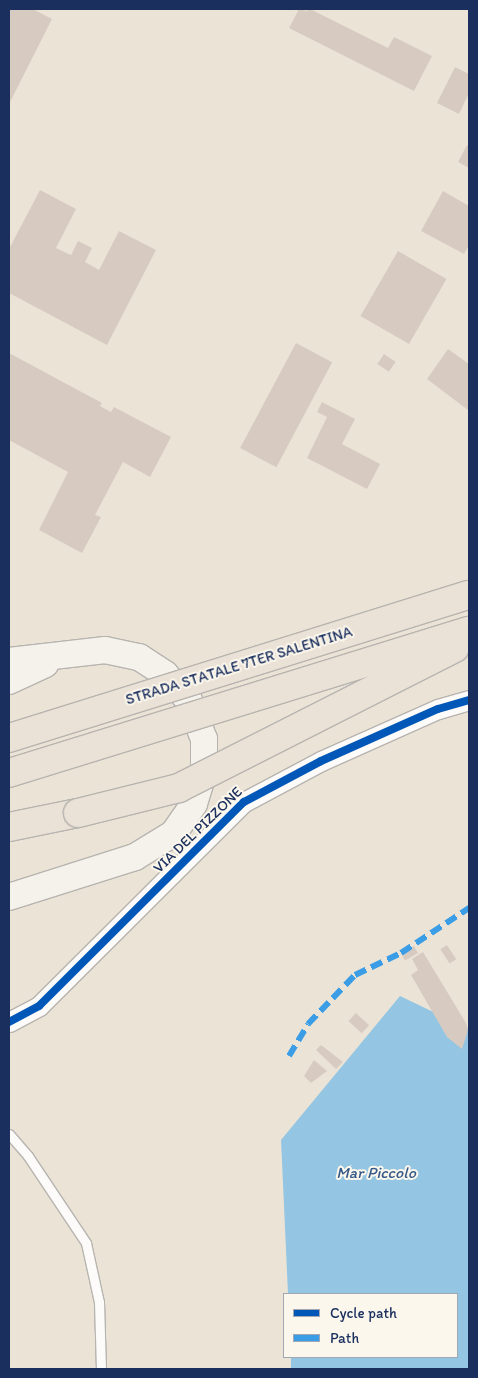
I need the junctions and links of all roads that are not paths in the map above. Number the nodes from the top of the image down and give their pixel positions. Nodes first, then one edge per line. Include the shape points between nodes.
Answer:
1 (469, 595) edge
2 (469, 631) edge
3 (469, 641) edge
4 (72, 654) junction
5 (9, 661) edge
6 (9, 681) edge
7 (469, 700) edge
8 (72, 718) junction
9 (9, 725) edge
10 (9, 738) edge
11 (9, 773) edge
12 (9, 827) edge
13 (9, 897) edge
14 (9, 1022) edge
15 (9, 1134) edge
16 (102, 1369) edge

1 - 8 highway, STRADA STATALE 7TER SALENTINA, bridge
2 - 11 highway, bridge
3 - 12 highway, bridge via 179,788
4 - 5 main road
4 - 6 main road
4 - 13 main road via 105,650 131,656 166,674 189,701 204,739 204,771 194,804 174,833 135,857
7 - 14 street, VIA DEL PIZZONE via 438,709 313,765 244,802 39,1006
8 - 9 highway via 55,717
8 - 10 highway, STRADA STATALE 7TER SALENTINA, bridge
15 - 16 lane via 28,1156 86,1243 99,1302

